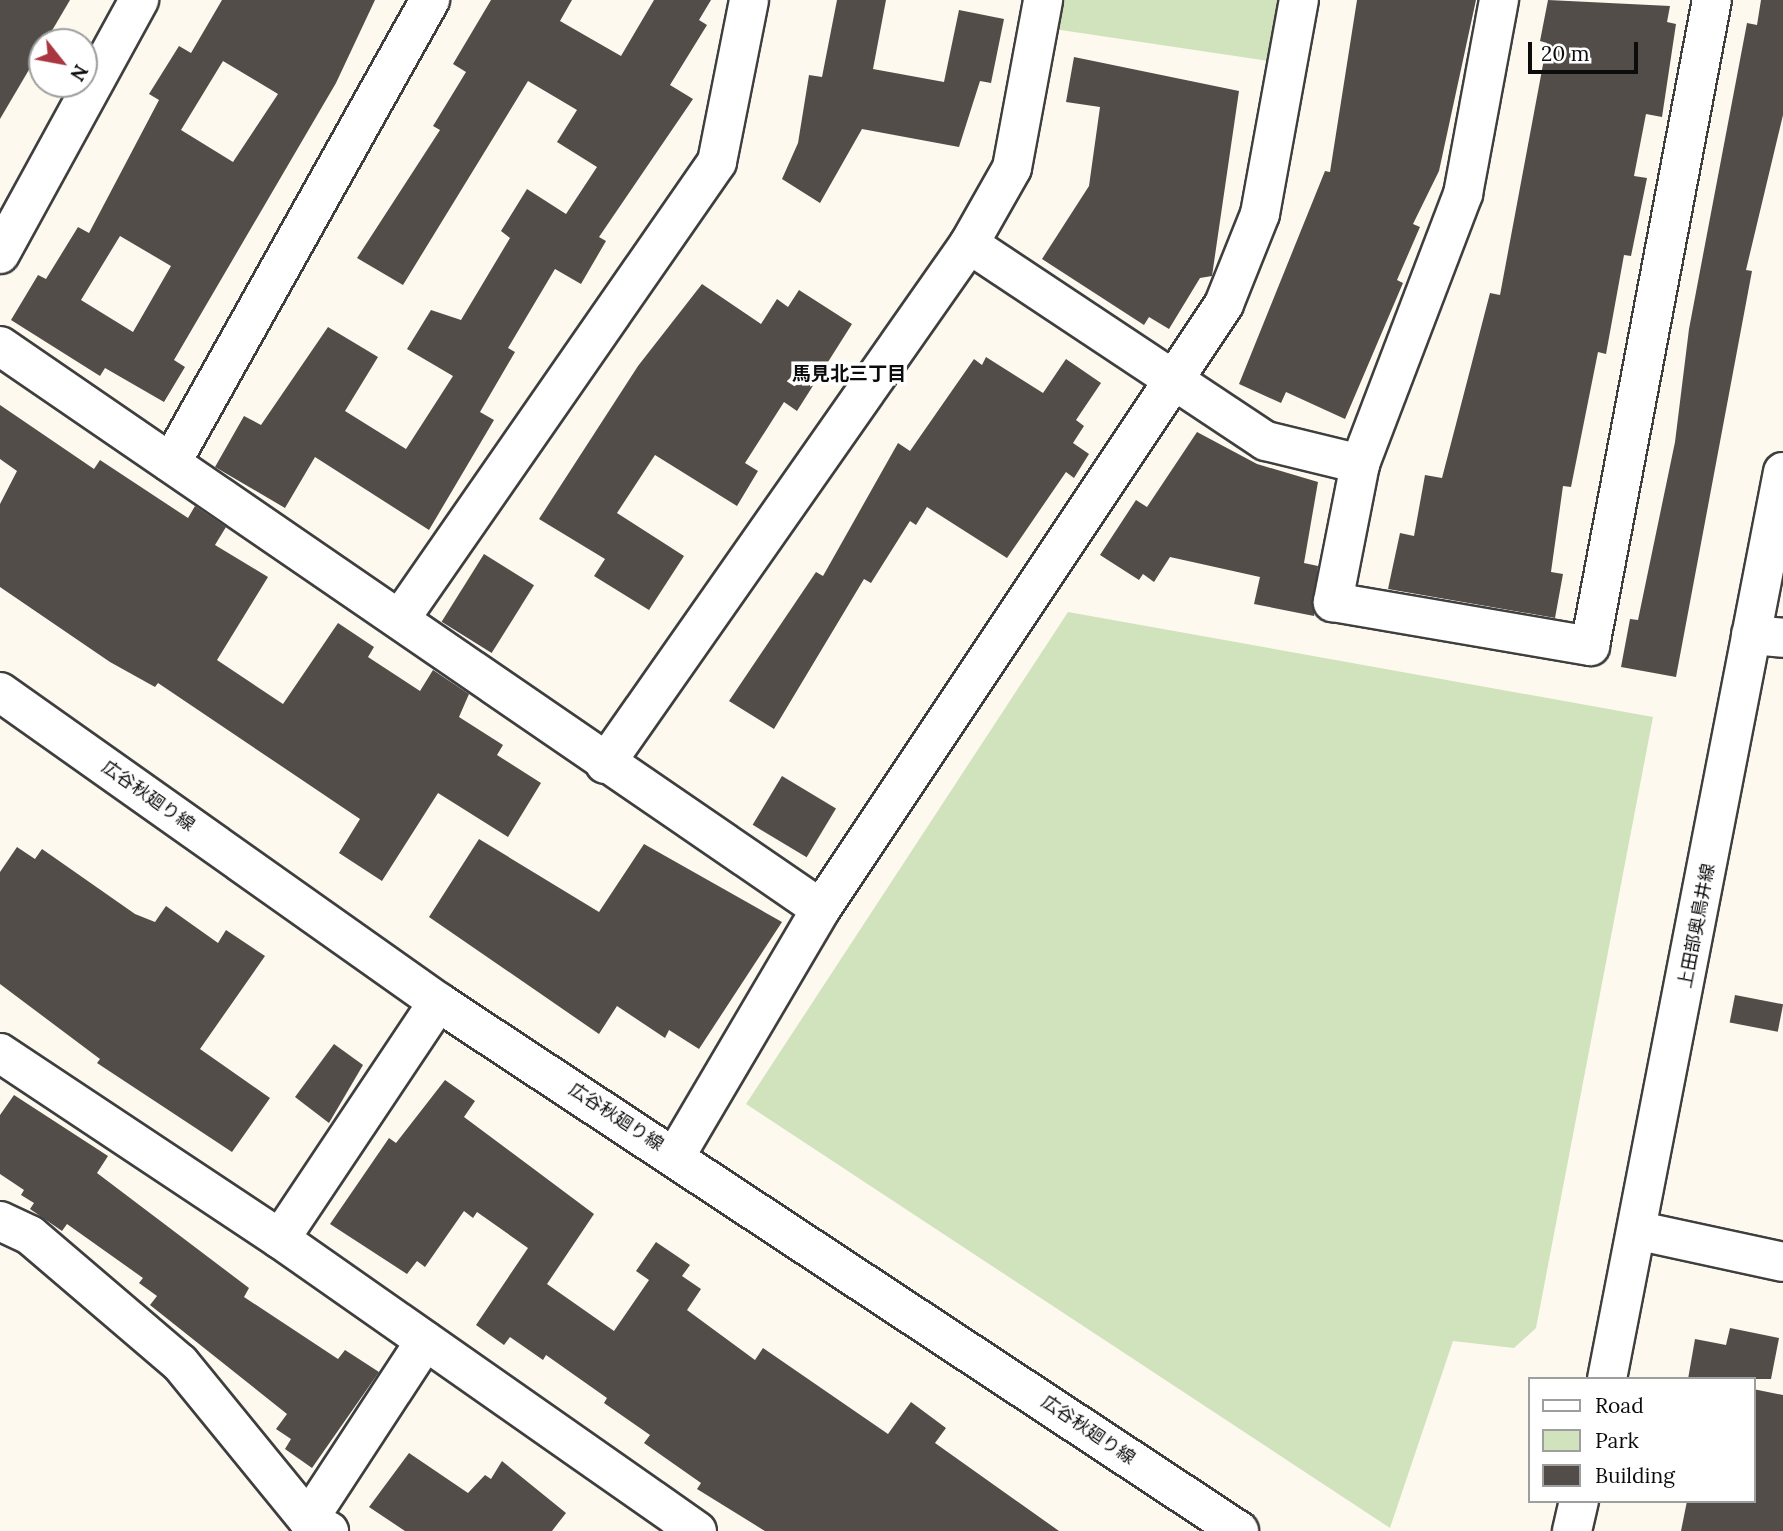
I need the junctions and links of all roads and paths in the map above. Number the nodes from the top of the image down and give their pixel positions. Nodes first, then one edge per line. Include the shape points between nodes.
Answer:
1 (139, 0) edge
2 (430, 0) edge
3 (748, 0) edge
4 (1043, 0) edge
5 (1299, 0) edge
6 (1499, 0) edge
7 (1712, 0) edge
8 (969, 244) junction
9 (0, 254) edge
10 (0, 346) edge
11 (1174, 383) junction
12 (172, 463) junction
13 (1360, 464) junction
14 (1783, 472) edge
15 (400, 619) junction
16 (1767, 637) edge
17 (0, 692) edge
18 (605, 764) junction
19 (821, 909) junction
20 (438, 1002) junction
21 (0, 1054) edge
22 (676, 1155) junction
23 (0, 1221) edge
24 (1640, 1231) junction
25 (280, 1239) junction
26 (1783, 1262) edge
27 (425, 1341) junction
28 (1606, 1377) edge
29 (1579, 1503) edge
30 (319, 1526) edge
31 (697, 1531) edge
32 (1239, 1531) edge
33 (1572, 1531) edge

1 - 9 street
2 - 12 street
3 - 15 street via 718,162
4 - 8 street via 1012,168
5 - 11 street via 1260,214 1224,304
6 - 13 street via 1463,194
7 - 13 street via 1590,646 1333,602
8 - 11 street
8 - 18 street
10 - 12 street
11 - 13 street via 1266,442
11 - 19 street
12 - 15 street
14 - 16 street, 上田部奥鳥井線
15 - 18 street
16 - 24 street, 上田部奥鳥井線
17 - 20 street, 広谷秋廻り線
18 - 19 street
19 - 22 street
20 - 22 street, 広谷秋廻り線
20 - 25 street
21 - 25 street
22 - 32 street, 広谷秋廻り線
23 - 30 street via 30,1235 180,1363
24 - 26 street
24 - 28 street, 上田部奥鳥井線
25 - 27 street
27 - 30 street
27 - 31 street
29 - 33 street

